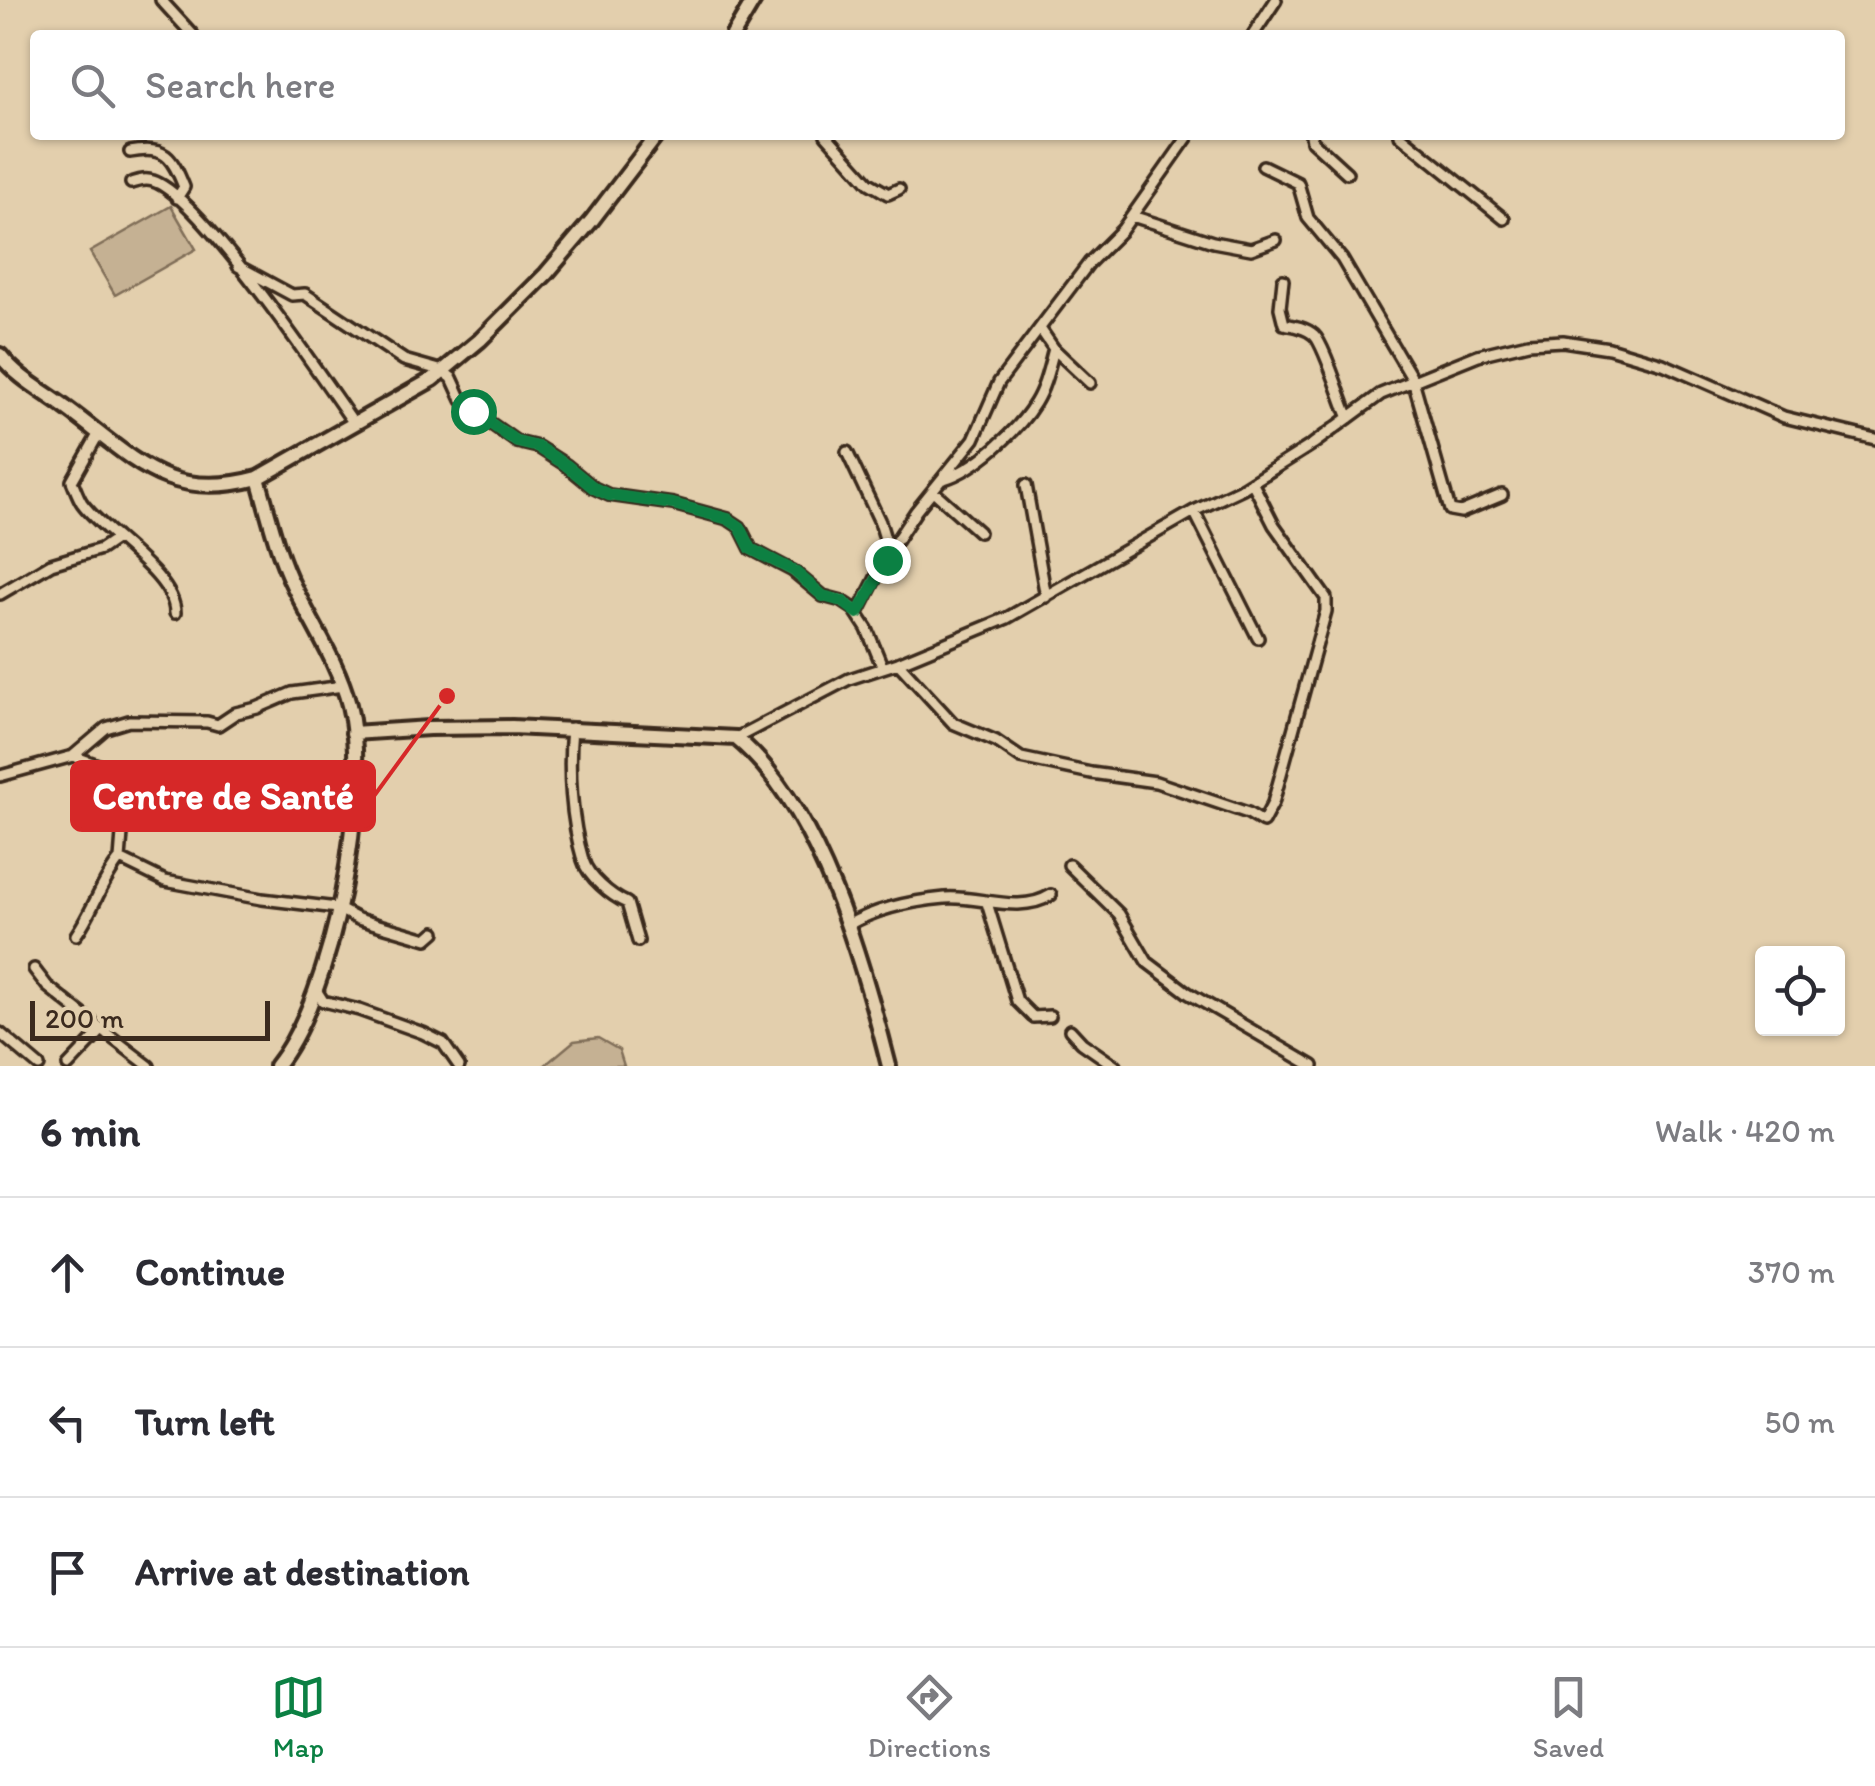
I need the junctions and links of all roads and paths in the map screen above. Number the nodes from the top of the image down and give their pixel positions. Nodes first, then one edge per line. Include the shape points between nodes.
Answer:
1 (161, 0) edge
2 (754, 0) edge
3 (1276, 0) edge
4 (188, 30) edge
5 (736, 30) edge
6 (1263, 30) edge
7 (653, 140) edge
8 (830, 140) edge
9 (1185, 140) edge
10 (1312, 140) edge
11 (1406, 140) edge
12 (130, 152) dead end
13 (1264, 166) dead end
14 (1347, 174) dead end
15 (131, 184) dead end
16 (899, 189) dead end
17 (177, 198) junction
18 (1132, 216) junction
19 (1504, 219) dead end
20 (1276, 240) dead end
21 (238, 266) junction
22 (1283, 280) dead end
23 (1041, 330) junction
24 (1054, 350) junction
25 (0, 355) edge
26 (442, 371) junction
27 (1413, 380) junction
28 (1090, 383) dead end
29 (1350, 418) junction
30 (353, 422) junction
31 (99, 432) junction
32 (1875, 439) edge
33 (847, 452) dead end
34 (258, 478) junction
35 (943, 479) junction
36 (1252, 482) junction
37 (1026, 485) dead end
38 (933, 491) junction
39 (1502, 495) dead end
40 (1194, 511) junction
41 (978, 532) dead end
42 (117, 538) junction
43 (889, 552) junction
44 (0, 594) edge
45 (1046, 597) junction
46 (175, 613) dead end
47 (858, 613) junction
48 (1258, 638) dead end
49 (898, 663) junction
50 (882, 666) junction
51 (343, 686) junction
52 (572, 728) junction
53 (353, 733) junction
54 (736, 738) junction
55 (73, 756) junction
56 (0, 776) edge
57 (120, 859) junction
58 (1069, 865) dead end
59 (1051, 895) dead end
60 (986, 903) junction
61 (338, 908) junction
62 (848, 925) junction
63 (435, 932) dead end
64 (76, 936) dead end
65 (638, 941) dead end
66 (34, 968) dead end
67 (316, 990) junction
68 (1050, 1016) dead end
69 (102, 1030) junction
70 (1070, 1030) dead end
71 (0, 1033) edge
72 (39, 1066) edge
73 (68, 1066) edge
74 (149, 1066) edge
75 (276, 1066) edge
76 (459, 1066) edge
77 (888, 1066) edge
78 (1115, 1066) edge
79 (1313, 1066) edge

1 - 4 street
2 - 5 main road
3 - 6 street
7 - 26 main road via 546,274
8 - 16 street via 869,183 888,194
9 - 18 street
10 - 14 street
11 - 19 street
12 - 17 street via 166,154 184,187
13 - 27 street via 1298,183 1308,218 1342,259
15 - 17 street via 150,180
17 - 21 street
18 - 20 street via 1250,249
18 - 23 street
21 - 26 street via 292,294 305,294 404,360
21 - 30 street
22 - 29 street via 1284,324 1317,337
23 - 24 street
23 - 35 street via 999,382 980,428
24 - 28 street
24 - 35 street via 1036,402 1017,426 976,464
25 - 31 main road via 20,377
26 - 30 main road
26 - 47 street via 473,411 594,488 728,519 751,549
27 - 29 street
27 - 32 street via 1518,345 1576,342 1663,364 1784,417
27 - 39 street via 1450,510
29 - 36 street
30 - 34 main road
31 - 34 main road via 163,478 216,487
31 - 42 street via 72,481 82,503
33 - 43 street
34 - 51 main road via 286,569
35 - 38 street
36 - 40 street
36 - 49 street via 1326,598 1263,822 1156,782 1021,758 953,723
37 - 45 street
38 - 41 street
38 - 43 street
40 - 45 street
40 - 48 street
42 - 44 street via 51,564
42 - 46 street via 175,600
43 - 47 street
45 - 49 street
47 - 50 street
49 - 50 street
50 - 54 street
51 - 53 main road
51 - 55 street via 292,693 218,725 128,721 106,728
52 - 53 main road
52 - 54 main road
52 - 65 street via 570,788 584,863 626,903
53 - 61 main road via 356,773
54 - 62 main road via 769,771 795,812
55 - 56 street
55 - 57 street via 126,781 132,812
57 - 61 street via 166,881
57 - 64 street
58 - 79 street via 1119,914 1146,962
59 - 60 street via 1039,903
60 - 62 street via 948,897 869,913
60 - 68 street via 1017,1000 1033,1017
61 - 63 street via 408,936 427,939
61 - 67 main road
62 - 77 main road
66 - 69 street
67 - 75 main road
67 - 76 street via 323,1000 443,1043
69 - 73 street
69 - 74 street
70 - 78 street
71 - 72 street

